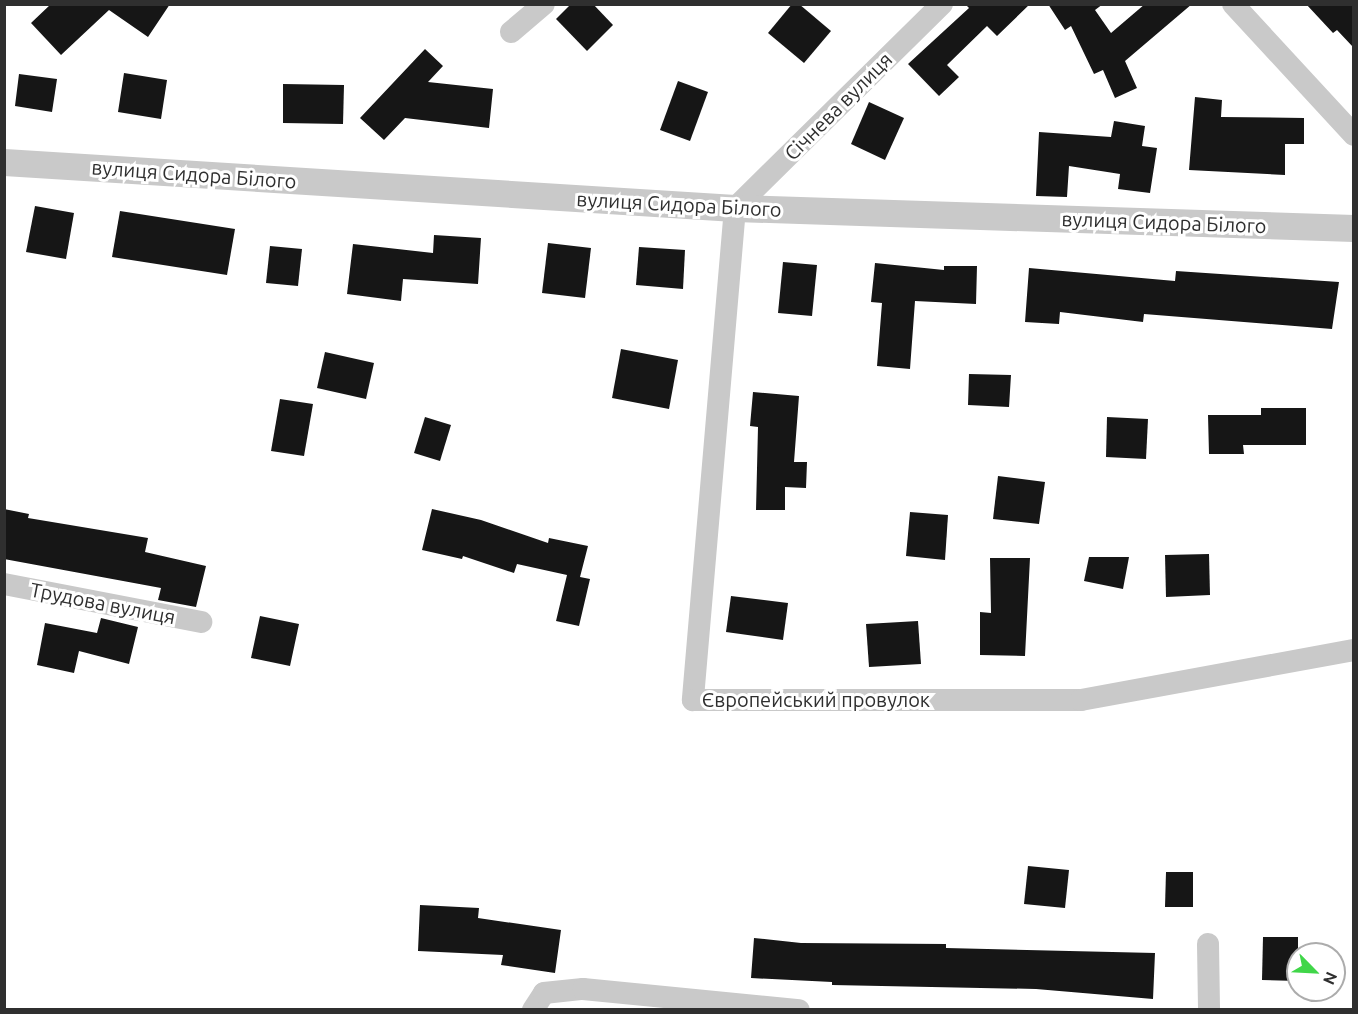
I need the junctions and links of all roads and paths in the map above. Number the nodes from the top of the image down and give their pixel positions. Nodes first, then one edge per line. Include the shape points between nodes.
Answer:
1 (544, 4) edge
2 (942, 4) edge
3 (1233, 4) edge
4 (511, 32) dead end
5 (1353, 135) edge
6 (4, 162) edge
7 (735, 208) junction
8 (1353, 228) edge
9 (4, 584) edge
10 (201, 622) dead end
11 (1353, 650) edge
12 (1208, 944) dead end
13 (533, 1010) edge
14 (799, 1010) edge
15 (1209, 1010) edge

1 - 4 street
2 - 7 street, Січнева вулиця
3 - 5 street
6 - 7 street, вулиця Сидора Білого
7 - 8 street, вулиця Сидора Білого
7 - 11 street, Європейський провулок via 693,700 1081,700
9 - 10 street, Трудова вулиця
12 - 15 street
13 - 14 street via 544,993 584,989

